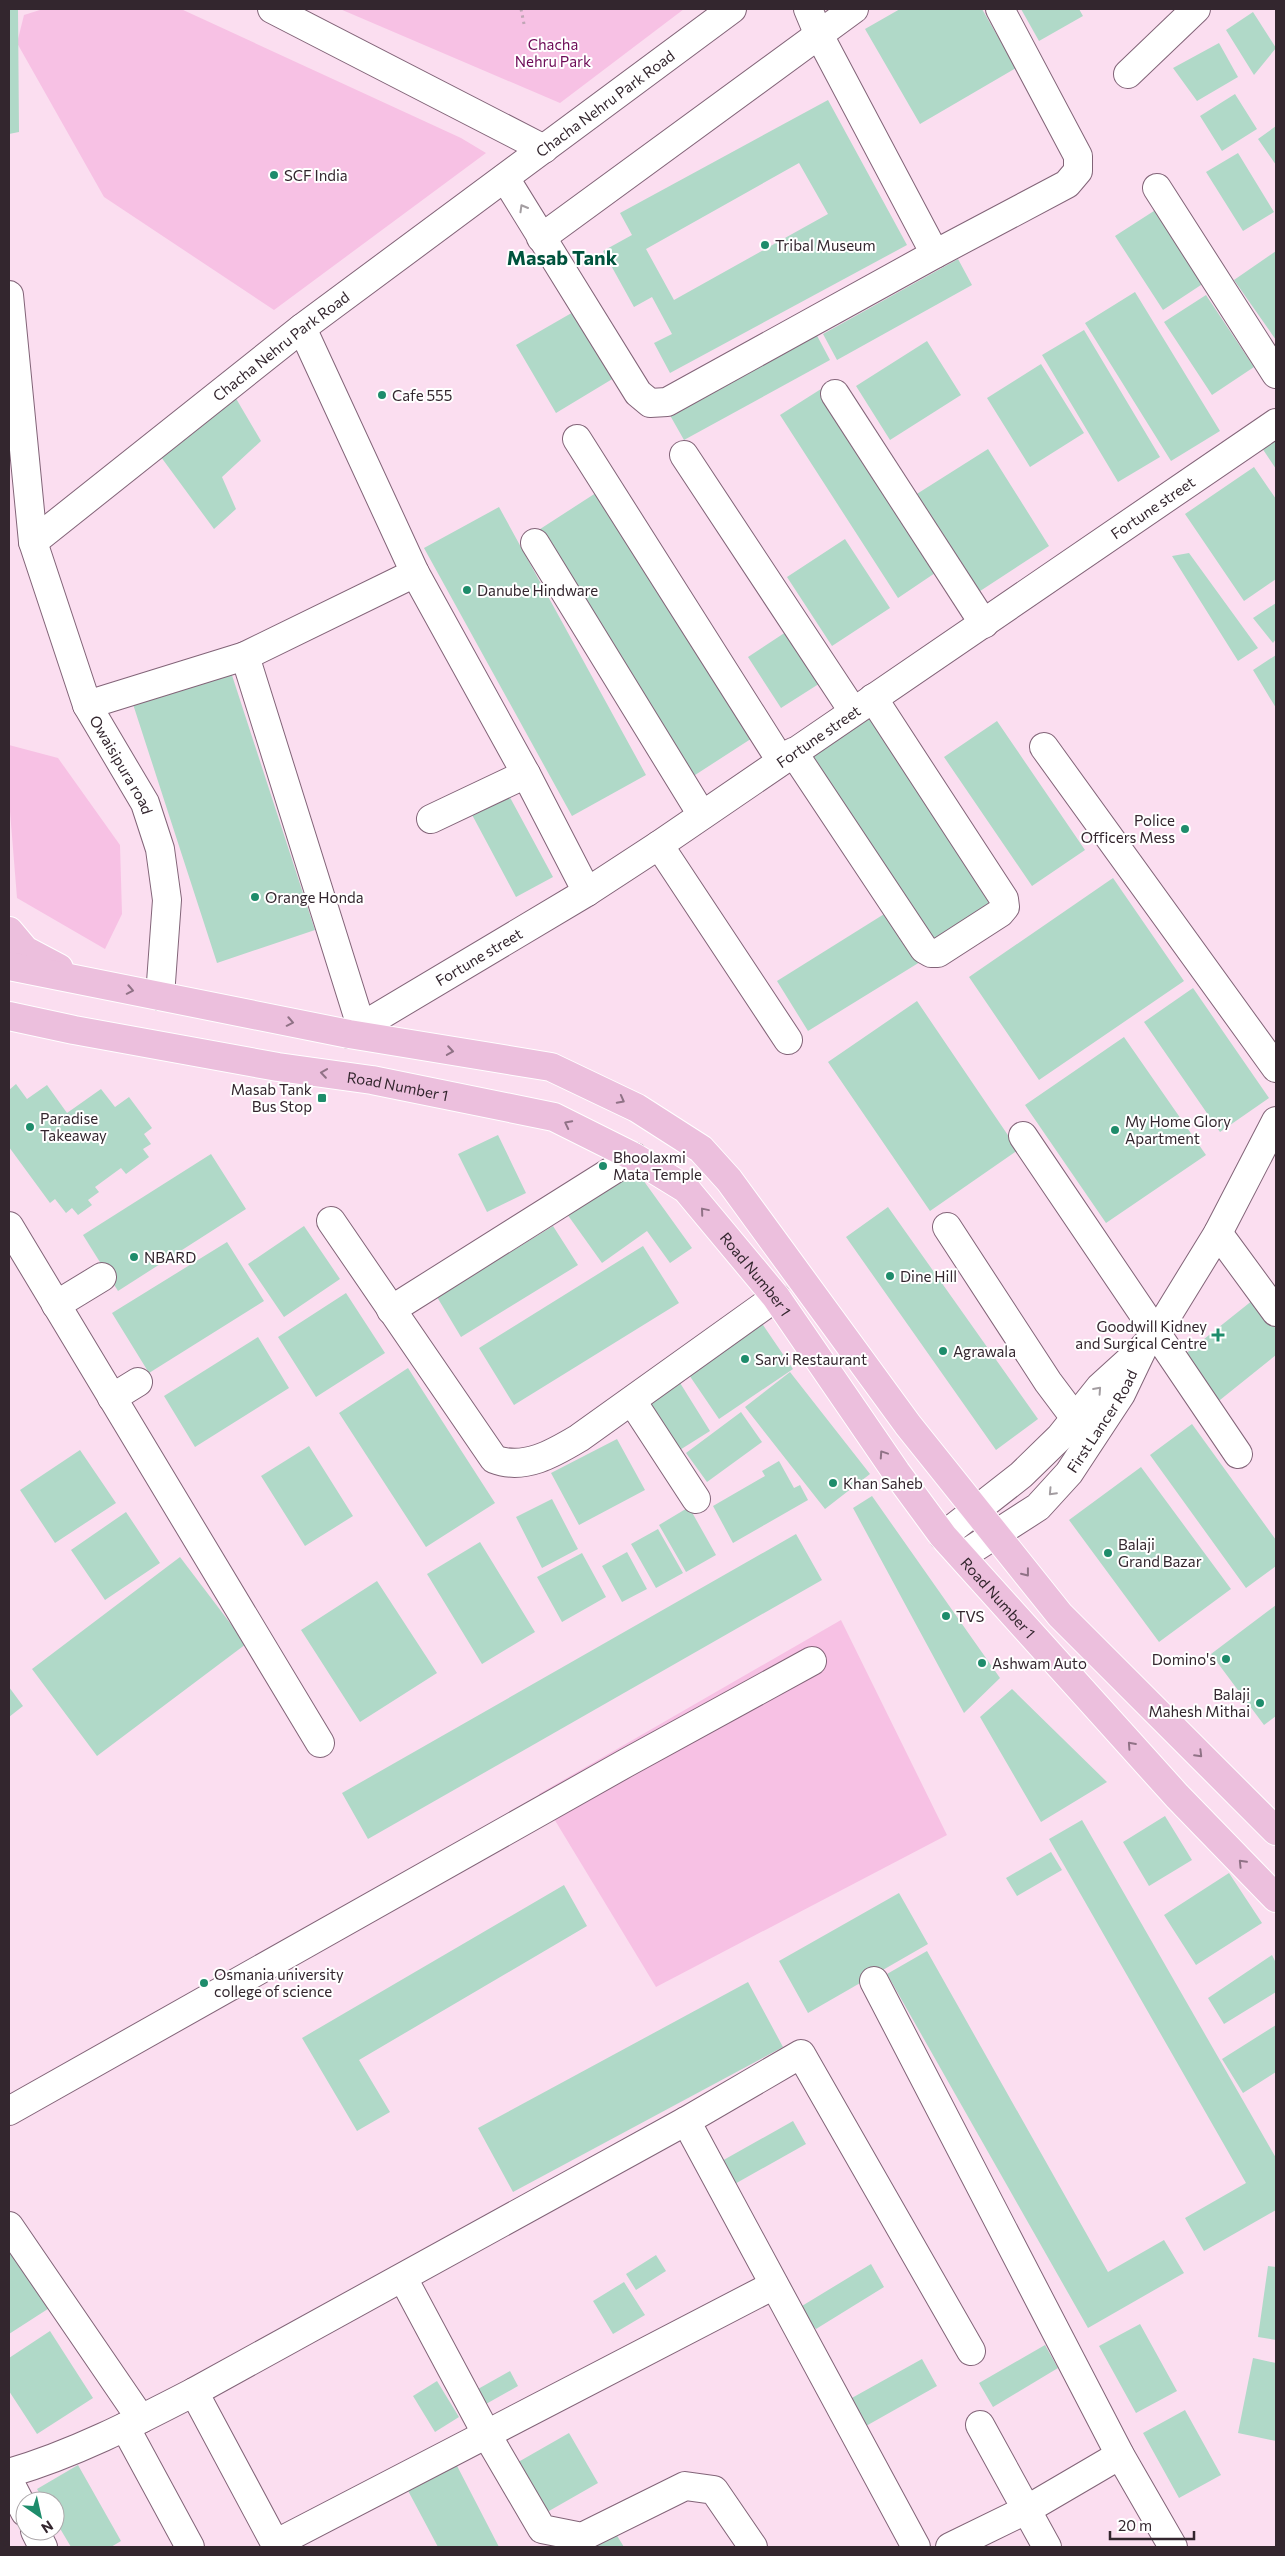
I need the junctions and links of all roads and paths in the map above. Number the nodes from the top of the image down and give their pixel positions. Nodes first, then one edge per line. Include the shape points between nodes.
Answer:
1 (272, 9) edge
2 (521, 9) edge
3 (732, 9) edge
4 (808, 9) edge
5 (854, 9) edge
6 (1000, 9) edge
7 (1196, 9) edge
8 (524, 24) dead end
9 (818, 34) junction
10 (1128, 74) dead end
11 (544, 149) junction
12 (505, 178) junction
13 (1157, 188) dead end
14 (541, 238) junction
15 (935, 254) junction
16 (9, 295) edge
17 (302, 328) junction
18 (1276, 374) edge
19 (836, 394) dead end
20 (1276, 423) edge
21 (577, 439) dead end
22 (684, 455) dead end
23 (33, 542) junction
24 (535, 542) dead end
25 (415, 573) junction
26 (984, 624) junction
27 (244, 656) junction
28 (87, 705) junction
29 (863, 705) junction
30 (1044, 747) dead end
31 (787, 756) junction
32 (526, 774) junction
33 (702, 815) junction
34 (431, 819) dead end
35 (659, 845) junction
36 (586, 892) junction
37 (9, 931) edge
38 (9, 966) edge
39 (82, 981) junction
40 (160, 996) junction
41 (9, 1016) edge
42 (9, 1026) edge
43 (74, 1030) junction
44 (355, 1030) junction
45 (788, 1040) dead end
46 (1276, 1068) edge
47 (1276, 1121) edge
48 (1023, 1136) dead end
49 (634, 1157) junction
50 (331, 1221) dead end
51 (9, 1226) edge
52 (947, 1227) dead end
53 (1218, 1233) junction
54 (102, 1277) dead end
55 (776, 1297) junction
56 (56, 1305) junction
57 (391, 1310) junction
58 (1276, 1312) edge
59 (1150, 1341) junction
60 (138, 1382) dead end
61 (112, 1398) junction
62 (632, 1401) junction
63 (1075, 1418) junction
64 (1238, 1454) dead end
65 (696, 1499) dead end
66 (977, 1509) junction
67 (996, 1535) junction
68 (943, 1536) junction
69 (962, 1556) junction
70 (812, 1661) dead end
71 (320, 1743) dead end
72 (1276, 1831) edge
73 (1276, 1898) edge
74 (874, 1981) dead end
75 (9, 2111) edge
76 (686, 2121) junction
77 (9, 2226) edge
78 (403, 2278) junction
79 (774, 2285) junction
80 (971, 2351) dead end
81 (194, 2392) junction
82 (133, 2423) junction
83 (980, 2425) dead end
84 (487, 2435) junction
85 (1120, 2455) junction
86 (9, 2473) edge
87 (9, 2481) edge
88 (15, 2493) edge
89 (1026, 2510) junction
90 (276, 2546) edge
91 (190, 2547) edge
92 (752, 2547) edge
93 (916, 2547) edge
94 (950, 2547) edge
95 (1047, 2547) edge
96 (1173, 2547) edge

1 - 11 street
2 - 8 path
3 - 11 street, Chacha Nehru Park Road
4 - 9 street
5 - 9 street
6 - 15 street via 1078,156 1078,170 1067,184
7 - 10 street
9 - 14 street
9 - 15 street
11 - 12 street, Chacha Nehru Park Road
14 -> 12 street
12 - 17 street, Chacha Nehru Park Road
13 - 18 street
14 - 15 street via 638,393 650,403 667,402
16 - 23 street
17 - 23 street, Chacha Nehru Park Road
17 - 25 street
19 - 26 street
20 - 26 street, Fortune street
21 - 31 street
22 - 29 street
23 - 28 street, Owaisipura road
24 - 33 street
25 - 27 street
25 - 32 street
26 - 29 street, Fortune street
27 - 28 street
27 - 44 street
28 - 40 street, Owaisipura road via 145,803 160,849 167,900
29 - 31 street, Fortune street
29 - 31 street via 1004,899 1005,906 1000,913 938,953 924,949
30 - 46 street
31 - 33 street, Fortune street
32 - 34 street
32 - 36 street
33 - 35 street, Fortune street
35 - 36 street, Fortune street
35 - 45 street
36 - 44 street, Fortune street
37 - 39 main road via 26,950
38 - 39 main road
39 -> 40 main road
40 -> 44 main road
41 - 43 main road, Road Number 1
42 - 43 main road
49 -> 43 main road, Road Number 1 via 554,1117 372,1080
44 -> 66 main road via 551,1067 637,1108 701,1149 729,1180 908,1425
47 - 53 street, First Lancer Road
48 - 59 street
55 -> 49 main road, Road Number 1 via 686,1189
49 - 57 street
50 - 57 street
51 - 56 street
52 - 63 street
53 - 58 street
53 - 59 street, First Lancer Road
54 - 56 street
55 - 62 street
68 -> 55 main road, Road Number 1
56 - 61 street
57 - 62 street via 494,1459 505,1463 548,1456
63 -> 59 street via 1100,1387
59 - 64 street
59 -> 67 street, First Lancer Road via 1121,1394 1069,1474 1038,1507
60 - 61 street
61 - 71 street
62 - 65 street
63 - 66 street via 1021,1476
66 - 67 main road
66 - 68 street
67 - 69 street, First Lancer Road
67 -> 72 main road via 1060,1615
68 - 69 main road, Road Number 1
73 -> 69 main road, Road Number 1 via 1177,1796
70 - 75 street
74 - 85 street
76 - 78 street
76 - 79 street
76 - 80 street via 801,2054
77 - 82 street
78 - 81 street
78 - 84 street
79 - 84 street
79 - 93 street
81 - 82 street
81 - 90 street
82 - 86 street via 44,2463
82 - 91 street
83 - 89 street
84 - 90 street
84 - 92 street via 542,2529 582,2537 685,2486 714,2490
85 - 89 street
85 - 96 street
87 - 88 street
89 - 94 street
89 - 95 street

